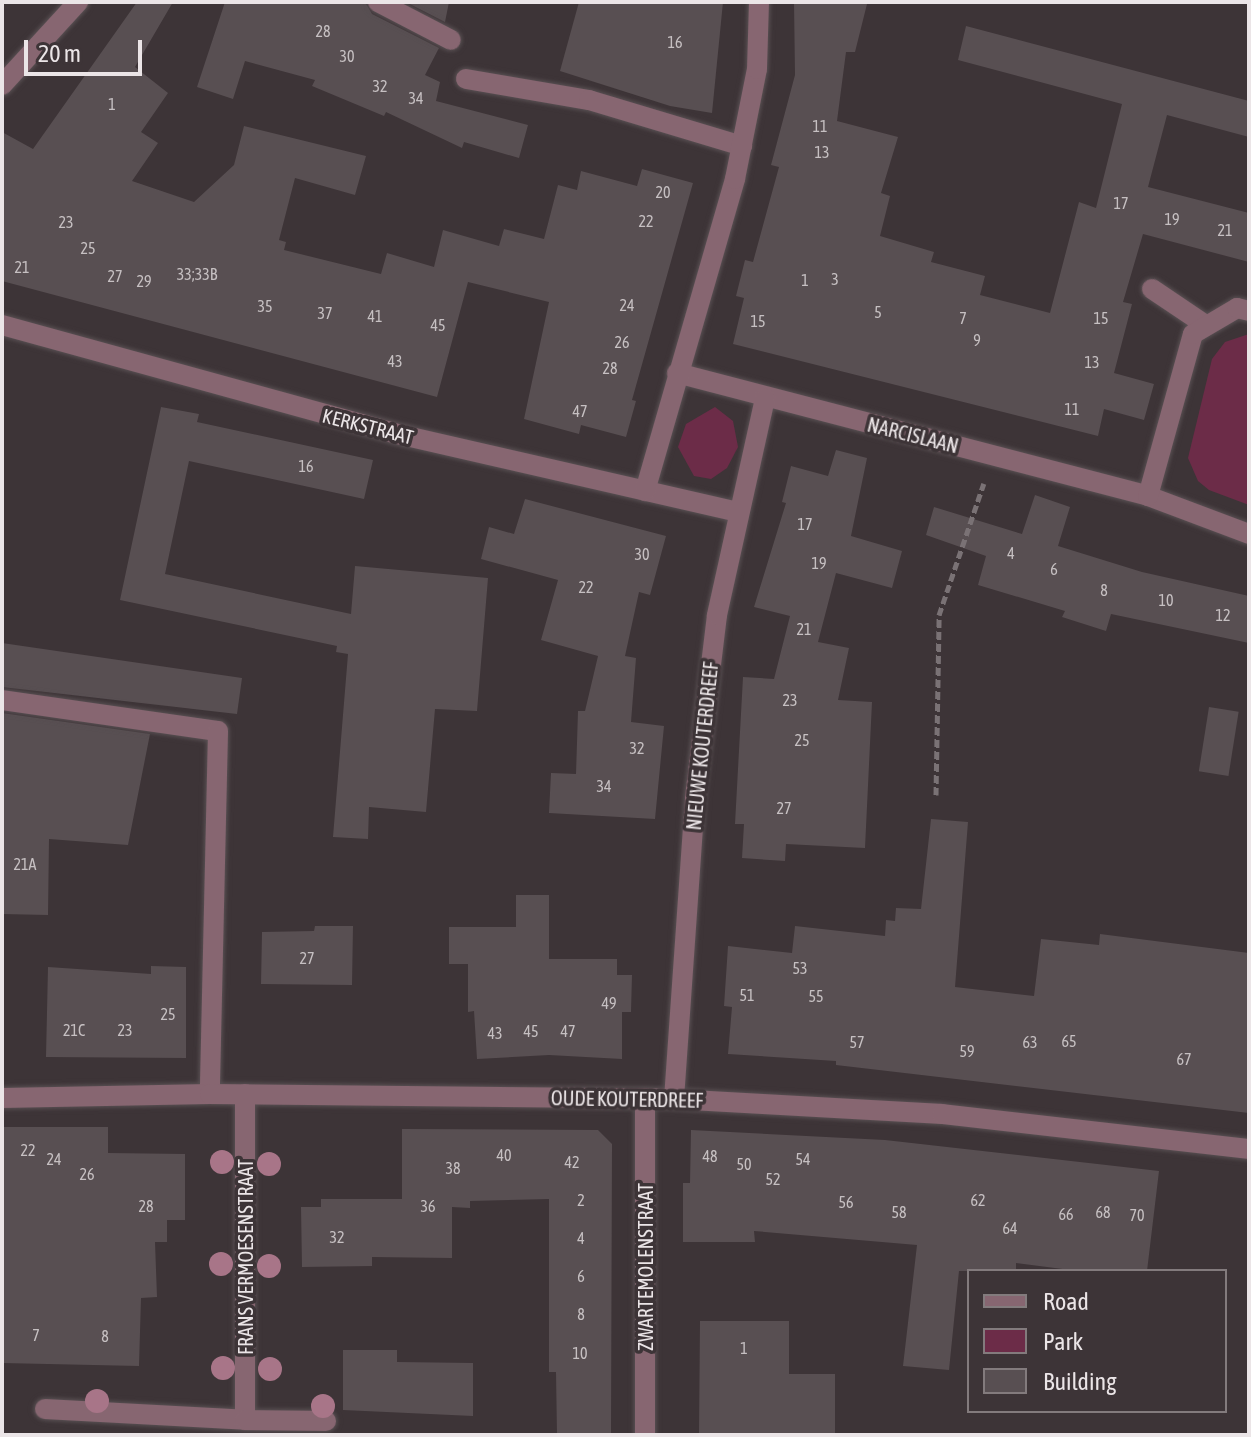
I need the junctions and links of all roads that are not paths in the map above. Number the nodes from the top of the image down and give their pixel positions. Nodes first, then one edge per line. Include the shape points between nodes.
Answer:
1 (78, 2) edge
2 (378, 2) edge
3 (759, 2) edge
4 (451, 40) dead end
5 (466, 79) dead end
6 (2, 85) edge
7 (742, 146) junction
8 (1152, 289) dead end
9 (1249, 311) edge
10 (1204, 324) junction
11 (2, 325) edge
12 (677, 373) junction
13 (765, 398) junction
14 (645, 491) junction
15 (1148, 496) junction
16 (737, 512) junction
17 (1249, 534) edge
18 (2, 700) edge
19 (210, 1094) junction
20 (245, 1094) junction
21 (2, 1098) edge
22 (645, 1098) junction
23 (674, 1099) junction
24 (1249, 1149) edge
25 (45, 1409) dead end
26 (245, 1420) junction
27 (326, 1421) dead end
28 (645, 1435) edge

1 - 6 street
2 - 4 street
3 - 7 street via 757,69
5 - 7 street via 589,100
7 - 12 street
8 - 10 street
9 - 10 street via 1237,308
10 - 15 street via 1193,334
11 - 14 street, KERKSTRAAT via 393,433
12 - 13 street, NARCISLAAN
12 - 14 street
13 - 15 street, NARCISLAAN
13 - 16 street, NIEUWE KOUTERDREEF
14 - 16 street, KERKSTRAAT
15 - 17 street, NARCISLAAN
16 - 23 street, NIEUWE KOUTERDREEF via 717,615 695,797
18 - 19 street via 218,731
19 - 20 street, OUDE KOUTERDREEF
19 - 21 street, OUDE KOUTERDREEF
20 - 22 street, OUDE KOUTERDREEF
20 - 26 street, FRANS VERMOESENSTRAAT
22 - 23 street, OUDE KOUTERDREEF
22 - 28 street, ZWARTEMOLENSTRAAT
23 - 24 street, OUDE KOUTERDREEF via 942,1114
25 - 26 street
26 - 27 street

